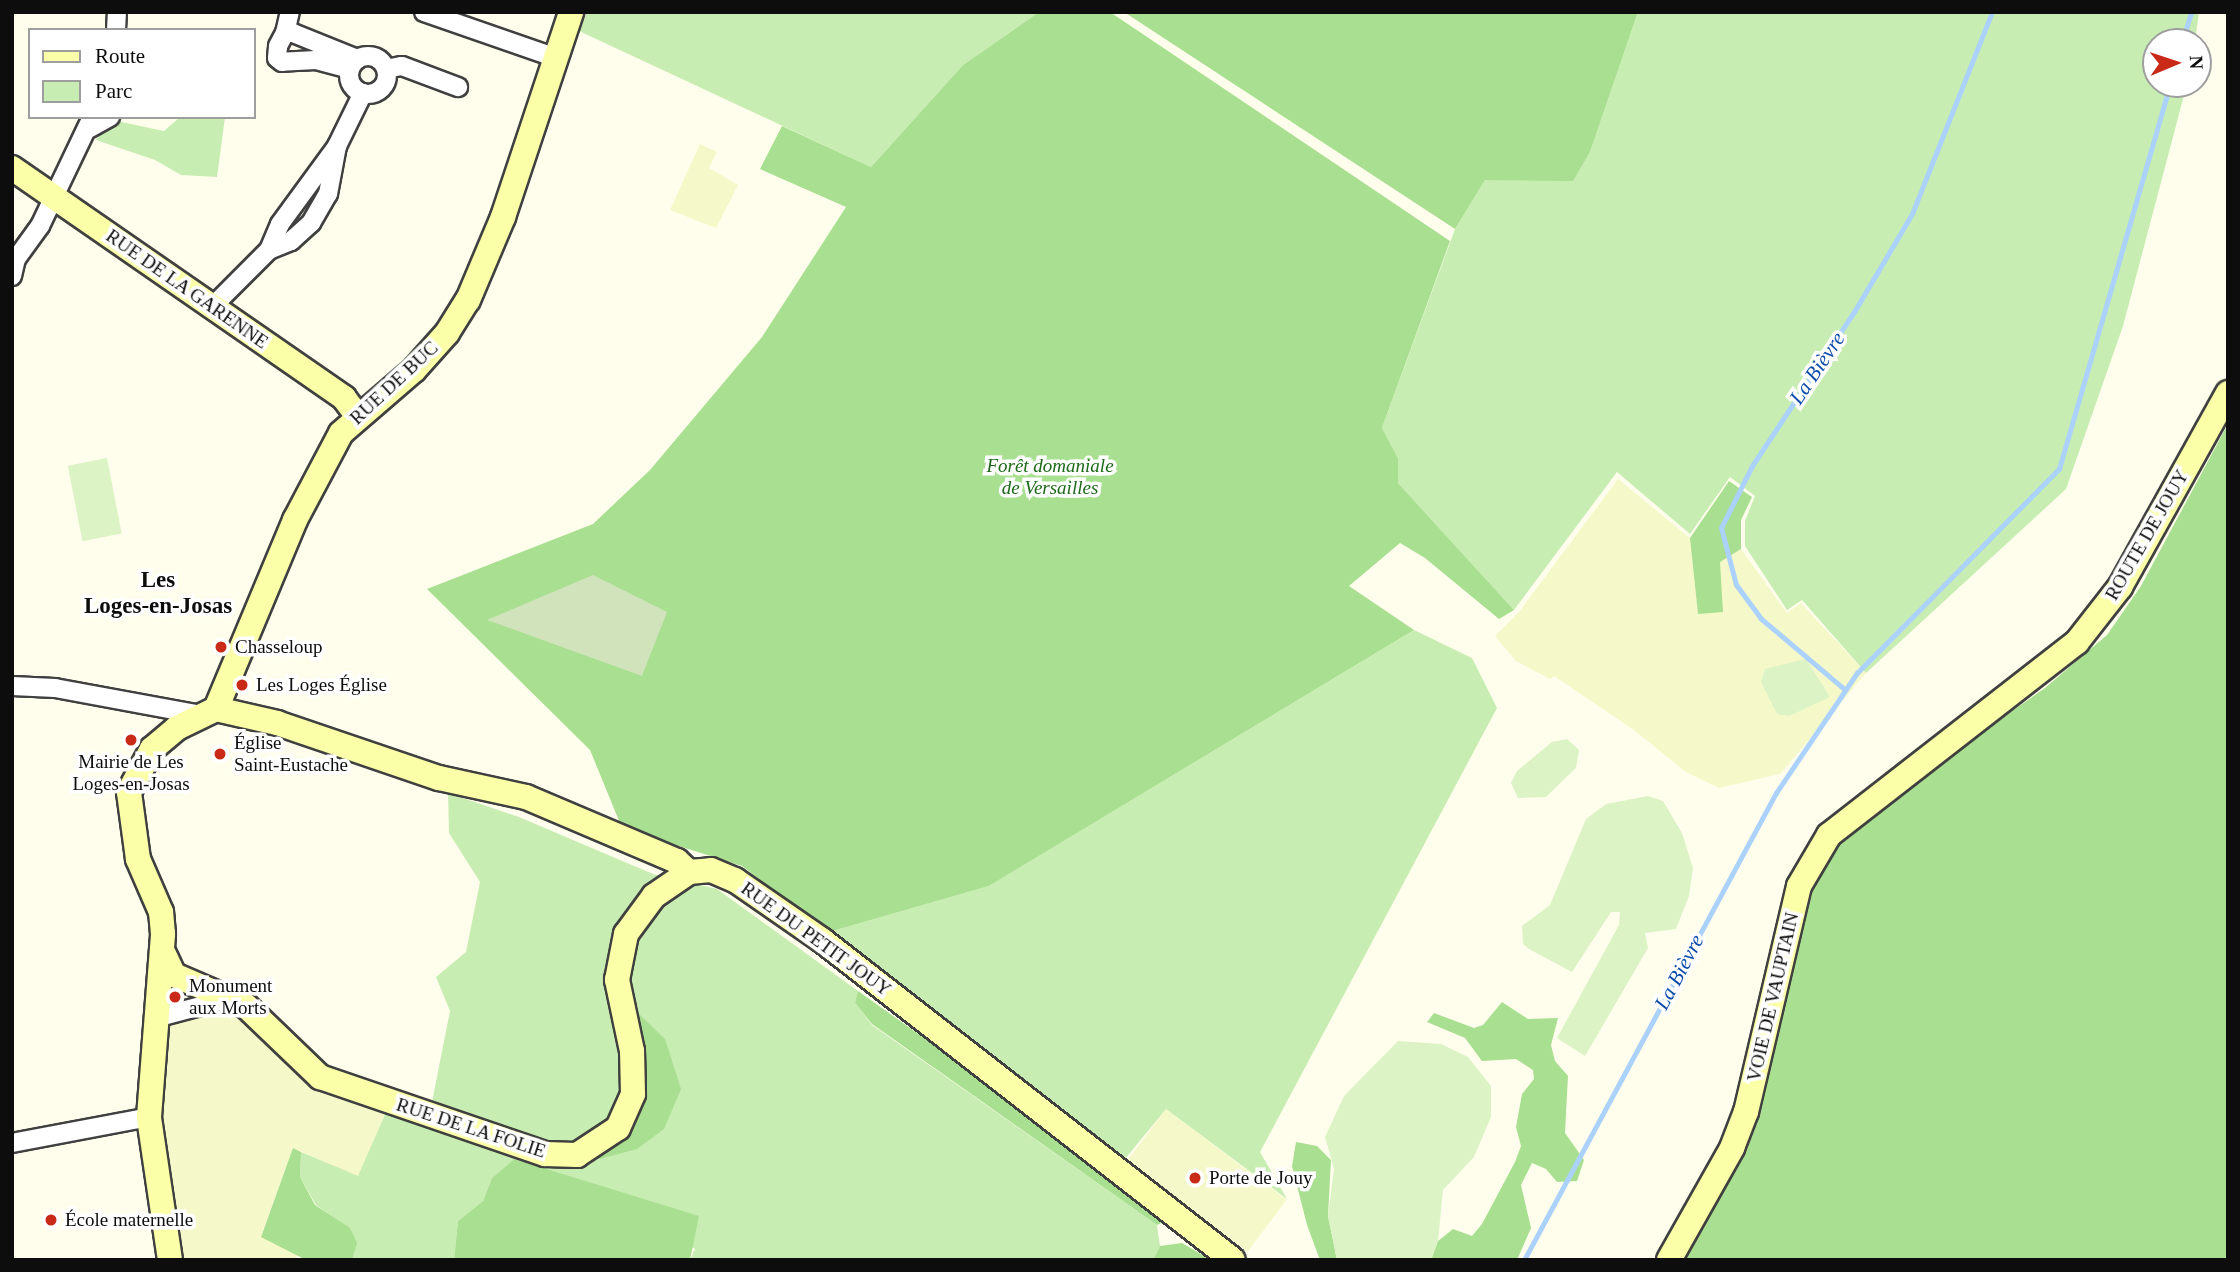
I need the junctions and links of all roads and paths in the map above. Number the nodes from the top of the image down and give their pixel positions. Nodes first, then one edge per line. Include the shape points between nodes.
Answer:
1 (290, 12) edge
2 (424, 12) edge
3 (567, 13) edge
4 (285, 33) junction
5 (554, 57) junction
6 (354, 64) junction
7 (386, 69) junction
8 (458, 87) dead end
9 (363, 93) junction
10 (91, 123) edge
11 (337, 146) junction
12 (12, 168) edge
13 (54, 197) junction
14 (270, 250) junction
15 (13, 265) edge
16 (212, 307) junction
17 (2228, 393) edge
18 (356, 415) junction
19 (12, 686) edge
20 (208, 712) junction
21 (1916, 765) joint
22 (689, 872) junction
23 (164, 954) junction
24 (231, 998) junction
25 (159, 1017) junction
26 (149, 1117) junction
27 (12, 1143) edge
28 (170, 1260) edge
29 (1233, 1260) edge
30 (1669, 1260) edge

1 - 4 street
2 - 5 street
3 - 5 street, RUE DE BUC
4 - 6 street
4 - 6 street via 277,58 282,62
5 - 18 street, RUE DE BUC via 503,217 468,300 447,333 414,370
6 - 7 street via 374,57
6 - 9 street via 353,86
7 - 8 street via 402,66
7 - 9 street via 383,85
9 - 11 street
10 - 13 street
11 - 14 street via 280,224
11 - 14 street via 328,194 311,223 291,242
12 - 13 street, RUE DE LA GARENNE
13 - 15 street via 29,247
13 - 16 street, RUE DE LA GARENNE
14 - 16 street
16 - 18 street, RUE DE LA GARENNE via 344,398
17 - 21 street, ROUTE DE JOUY via 2120,587 2077,642
18 - 20 street, RUE DE BUC via 341,433 295,520
19 - 20 street via 55,688
20 - 22 street, RUE DU PETIT JOUY via 277,723 439,778 526,797 677,861
20 - 23 street via 152,749 129,792 138,859 160,912
21 - 30 street, VOIE DE VAUPTAIN via 1829,835 1798,886 1746,1112 1711,1193
22 - 24 street, RUE DE LA FOLIE via 654,896 626,934 617,980 632,1051 633,1094 618,1128 577,1155 545,1154 320,1077 246,1006
22 - 29 street, RUE DU PETIT JOUY via 711,870 735,880 792,919
23 - 24 street, RUE DE LA FOLIE via 174,975
23 - 25 street
24 - 25 street
25 - 26 street
26 - 27 street
26 - 28 street

